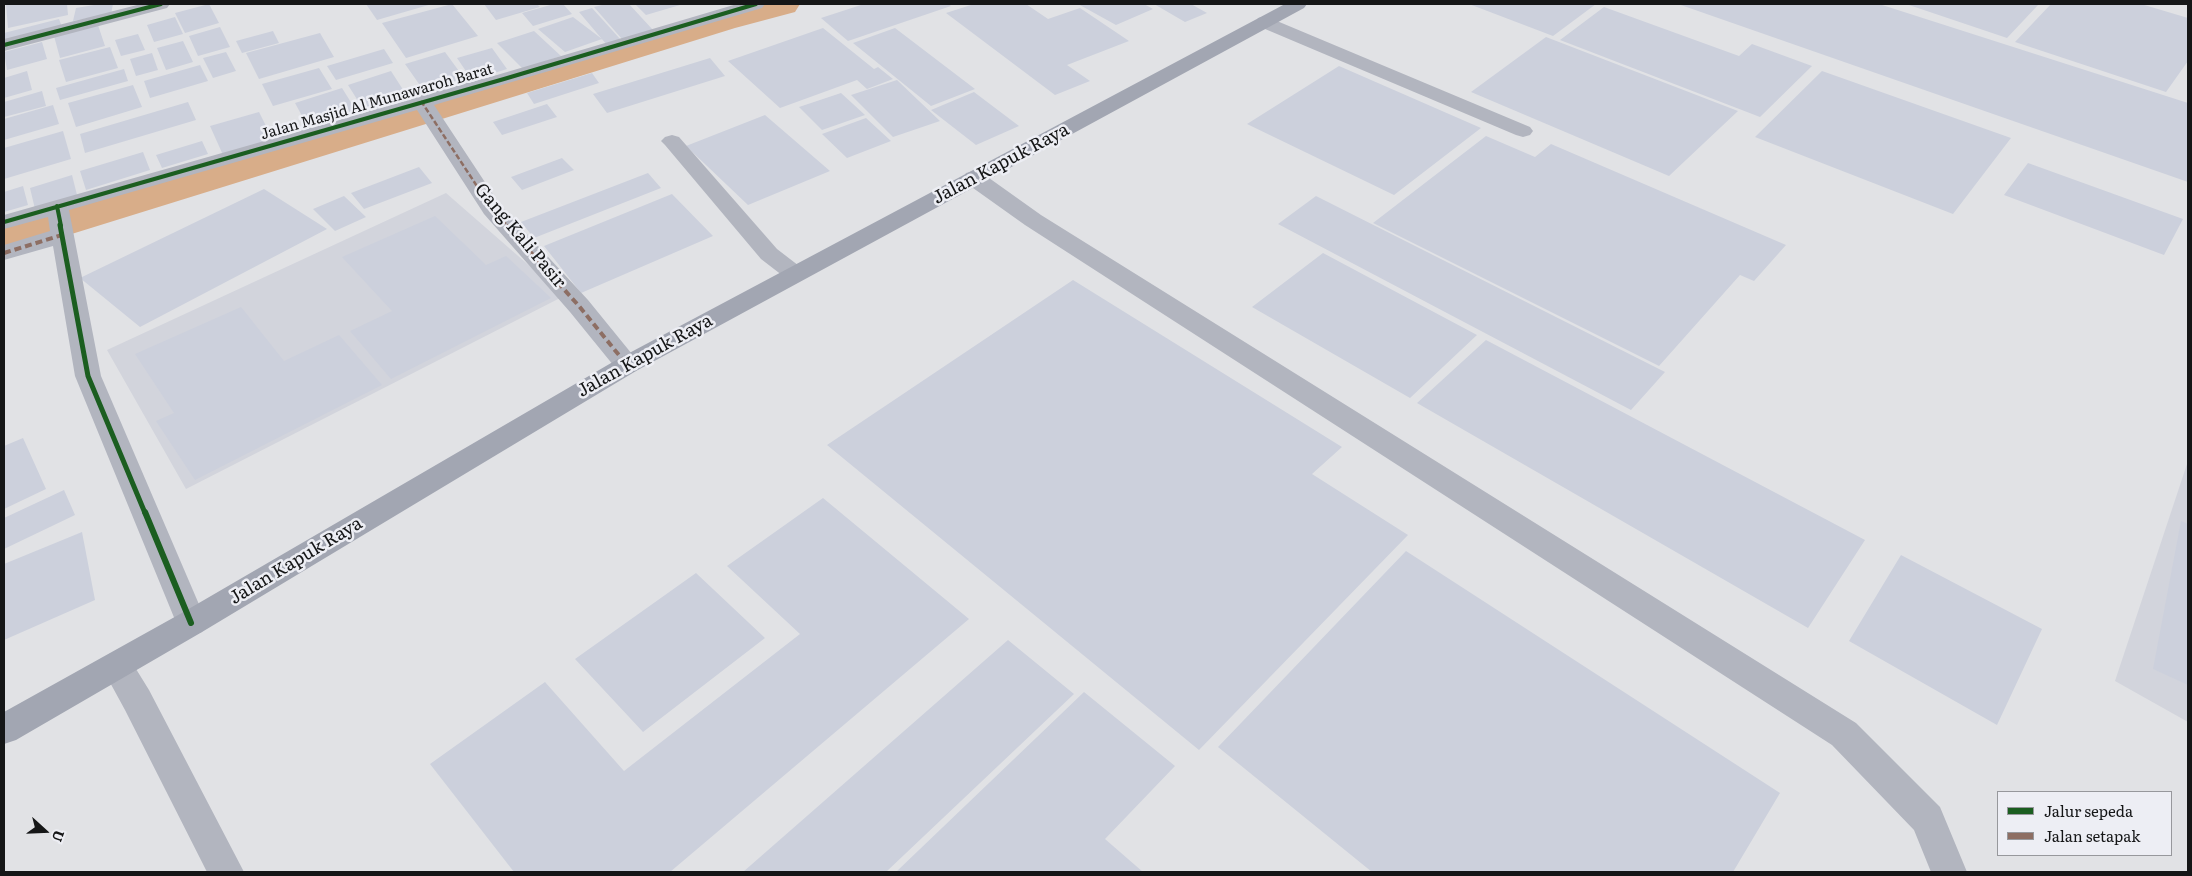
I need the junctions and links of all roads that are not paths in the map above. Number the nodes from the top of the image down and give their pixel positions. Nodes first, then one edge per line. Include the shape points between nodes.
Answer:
1 (161, 4) edge
2 (756, 4) edge
3 (1298, 4) edge
4 (1265, 22) junction
5 (4, 45) edge
6 (426, 108) junction
7 (1523, 131) dead end
8 (672, 140) dead end
9 (974, 178) junction
10 (4, 222) edge
11 (60, 223) junction
12 (4, 253) edge
13 (795, 274) junction
14 (627, 365) junction
15 (191, 623) junction
16 (117, 666) junction
17 (4, 729) edge
18 (226, 872) edge
19 (1949, 872) edge

1 - 5 street
2 - 6 street, Jalan Masjid Al Munawaroh Barat
3 - 4 main road, Jalan Kapuk Raya
4 - 7 street
4 - 9 main road, Jalan Kapuk Raya
6 - 11 street, Jalan Masjid Al Munawaroh Barat
6 - 14 street, Gang Kali Pasir via 492,209
8 - 13 street via 769,254
9 - 13 main road, Jalan Kapuk Raya
9 - 19 street via 1033,220 1844,734 1927,820
10 - 11 street, Jalan Masjid Al Munawaroh Barat
11 - 12 street
11 - 15 street via 88,376
13 - 14 main road, Jalan Kapuk Raya
14 - 15 main road, Jalan Kapuk Raya
15 - 16 main road, Jalan Kapuk Raya
16 - 17 main road, Jalan Kapuk Raya
16 - 18 street

